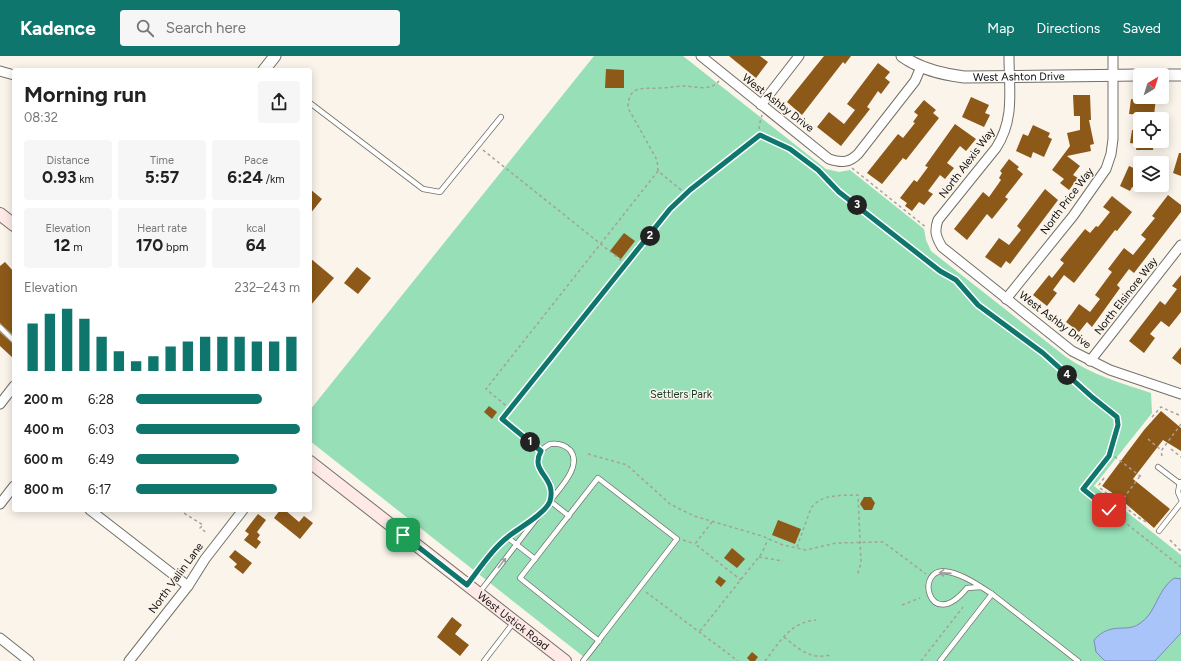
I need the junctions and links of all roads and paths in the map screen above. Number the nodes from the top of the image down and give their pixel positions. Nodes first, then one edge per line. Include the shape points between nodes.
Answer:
1 (275, 56) edge
2 (701, 56) edge
3 (799, 56) edge
4 (902, 56) edge
5 (1009, 56) edge
6 (1113, 56) edge
7 (922, 67) junction
8 (267, 68) edge
9 (0, 71) edge
10 (12, 74) edge
11 (1133, 75) edge
12 (1169, 75) edge
13 (1181, 75) edge
14 (1112, 76) junction
15 (1009, 77) junction
16 (720, 80) dead end
17 (312, 105) edge
18 (762, 110) junction
19 (501, 117) dead end
20 (760, 135) junction
21 (478, 146) junction
22 (847, 164) junction
23 (658, 171) junction
24 (686, 194) junction
25 (0, 214) edge
26 (12, 223) edge
27 (931, 231) junction
28 (600, 244) junction
29 (1181, 245) edge
30 (627, 265) junction
31 (1006, 299) junction
32 (0, 327) edge
33 (12, 339) edge
34 (1090, 362) junction
35 (12, 389) edge
36 (1181, 394) edge
37 (0, 404) edge
38 (510, 409) junction
39 (1181, 416) edge
40 (1152, 417) dead end
41 (1181, 424) edge
42 (1148, 439) dead end
43 (1171, 449) dead end
44 (1161, 450) junction
45 (541, 451) junction
46 (1110, 453) junction
47 (588, 454) dead end
48 (1162, 456) dead end
49 (1181, 457) edge
50 (312, 464) edge
51 (1158, 467) dead end
52 (1140, 476) junction
53 (1144, 476) dead end
54 (1104, 478) dead end
55 (1180, 482) edge
56 (12, 489) edge
57 (1181, 499) edge
58 (550, 502) junction
59 (1120, 503) junction
60 (1181, 503) edge
61 (0, 504) edge
62 (93, 512) edge
63 (182, 512) edge
64 (241, 512) edge
65 (542, 512) junction
66 (569, 516) junction
67 (712, 522) junction
68 (1148, 523) dead end
69 (1159, 531) dead end
70 (207, 533) dead end
71 (507, 537) junction
72 (677, 539) junction
73 (768, 539) junction
74 (1170, 540) dead end
75 (860, 543) junction
76 (517, 544) junction
77 (695, 544) junction
78 (797, 548) junction
79 (1181, 551) edge
80 (759, 557) junction
81 (535, 559) junction
82 (782, 561) dead end
83 (1181, 567) edge
84 (857, 576) dead end
85 (930, 578) junction
86 (741, 580) junction
87 (467, 585) junction
88 (188, 586) junction
89 (640, 587) junction
90 (981, 587) junction
91 (478, 594) junction
92 (992, 594) junction
93 (920, 598) dead end
94 (902, 605) dead end
95 (963, 607) dead end
96 (816, 620) dead end
97 (514, 622) junction
98 (700, 631) junction
99 (784, 637) junction
100 (0, 638) edge
101 (598, 641) junction
102 (830, 655) dead end
103 (1075, 660) edge
104 (29, 661) edge
105 (129, 661) edge
106 (484, 661) edge
107 (566, 661) edge
108 (583, 661) edge
109 (738, 661) edge
110 (765, 661) edge
111 (922, 661) edge
112 (940, 661) edge

1 - 8 street
2 - 18 street, West Ashby Drive
3 - 18 street
4 - 7 street, West Ashton Drive
5 - 15 street, North Alexis Way
6 - 14 street, North Price Way
7 - 15 street, West Ashton Drive via 964,77
7 - 22 street via 915,81 858,154
9 - 10 street
11 - 14 street, West Ashton Drive
12 - 13 street
14 - 15 street, West Ashton Drive
14 - 31 street, North Price Way via 1113,139 1106,169 1073,216
15 - 27 street, North Alexis Way via 1009,120 1004,136
16 - 23 path via 712,87 638,88 631,93 628,108 657,160
17 - 21 lane via 423,189 440,192
18 - 20 path
18 - 22 street, West Ashby Drive via 829,159
19 - 21 lane
20 - 24 path
20 - 46 path via 790,149 812,166 839,192 940,271 956,280 978,305 1043,353 1117,417 1118,425
21 - 28 path
22 - 27 path
23 - 24 path
23 - 28 path
24 - 30 path via 670,209
25 - 26 main road
27 - 31 street, West Ashby Drive via 942,247
28 - 30 path
28 - 38 path via 486,389
29 - 34 street, North Elsinore Way
30 - 38 path
31 - 34 street, West Ashby Drive
32 - 33 lane
34 - 36 street, West Ashby Drive
35 - 37 street
38 - 45 path via 502,419
39 - 40 path via 1161,407
41 - 44 path
42 - 44 path
43 - 49 path
44 - 48 path
45 - 58 lane via 538,465 550,483
45 - 58 lane via 550,444 560,444 569,449 574,458 573,468
46 - 52 path
46 - 83 path via 1083,489
47 - 67 path via 627,465 670,504
50 - 87 main road, West Ustick Road
51 - 55 lane
52 - 53 path
52 - 59 path
54 - 59 path via 1100,488
55 - 57 lane via 1178,492
56 - 61 street
58 - 65 lane
58 - 66 lane
59 - 68 path
60 - 69 lane
62 - 88 street
63 - 70 path via 203,525 200,528
64 - 88 street, North Vallin Lane via 205,559
65 - 71 lane
65 - 76 lane
66 - 72 lane via 598,478
66 - 81 lane
67 - 73 path
67 - 77 path
71 - 76 lane
71 - 87 lane
72 - 77 path
72 - 89 lane
73 - 78 path
73 - 80 path
74 - 79 path
75 - 78 path via 836,543 806,550
75 - 78 path via 858,495 830,496 811,508
75 - 84 path via 861,563
75 - 85 path via 883,542
76 - 81 lane
91 -> 76 lane
77 - 86 path
80 - 82 path
80 - 86 path
81 - 101 lane via 520,578
90 -> 85 lane via 948,571 937,572
85 - 90 lane via 929,593 932,600 940,605 950,604 958,599 966,588
86 - 98 path
87 - 91 main road, West Ustick Road
88 - 105 street, North Vallin Lane
89 - 98 path via 694,630
89 - 101 lane
90 - 92 lane
91 - 97 main road, West Ustick Road
92 - 103 lane
92 - 112 lane
93 - 94 path
95 - 111 path
96 - 99 path via 802,622
97 - 106 lane
97 - 107 main road, West Ustick Road
98 - 109 path
99 - 102 path via 811,656
99 - 110 path
100 - 104 street
101 - 108 lane

